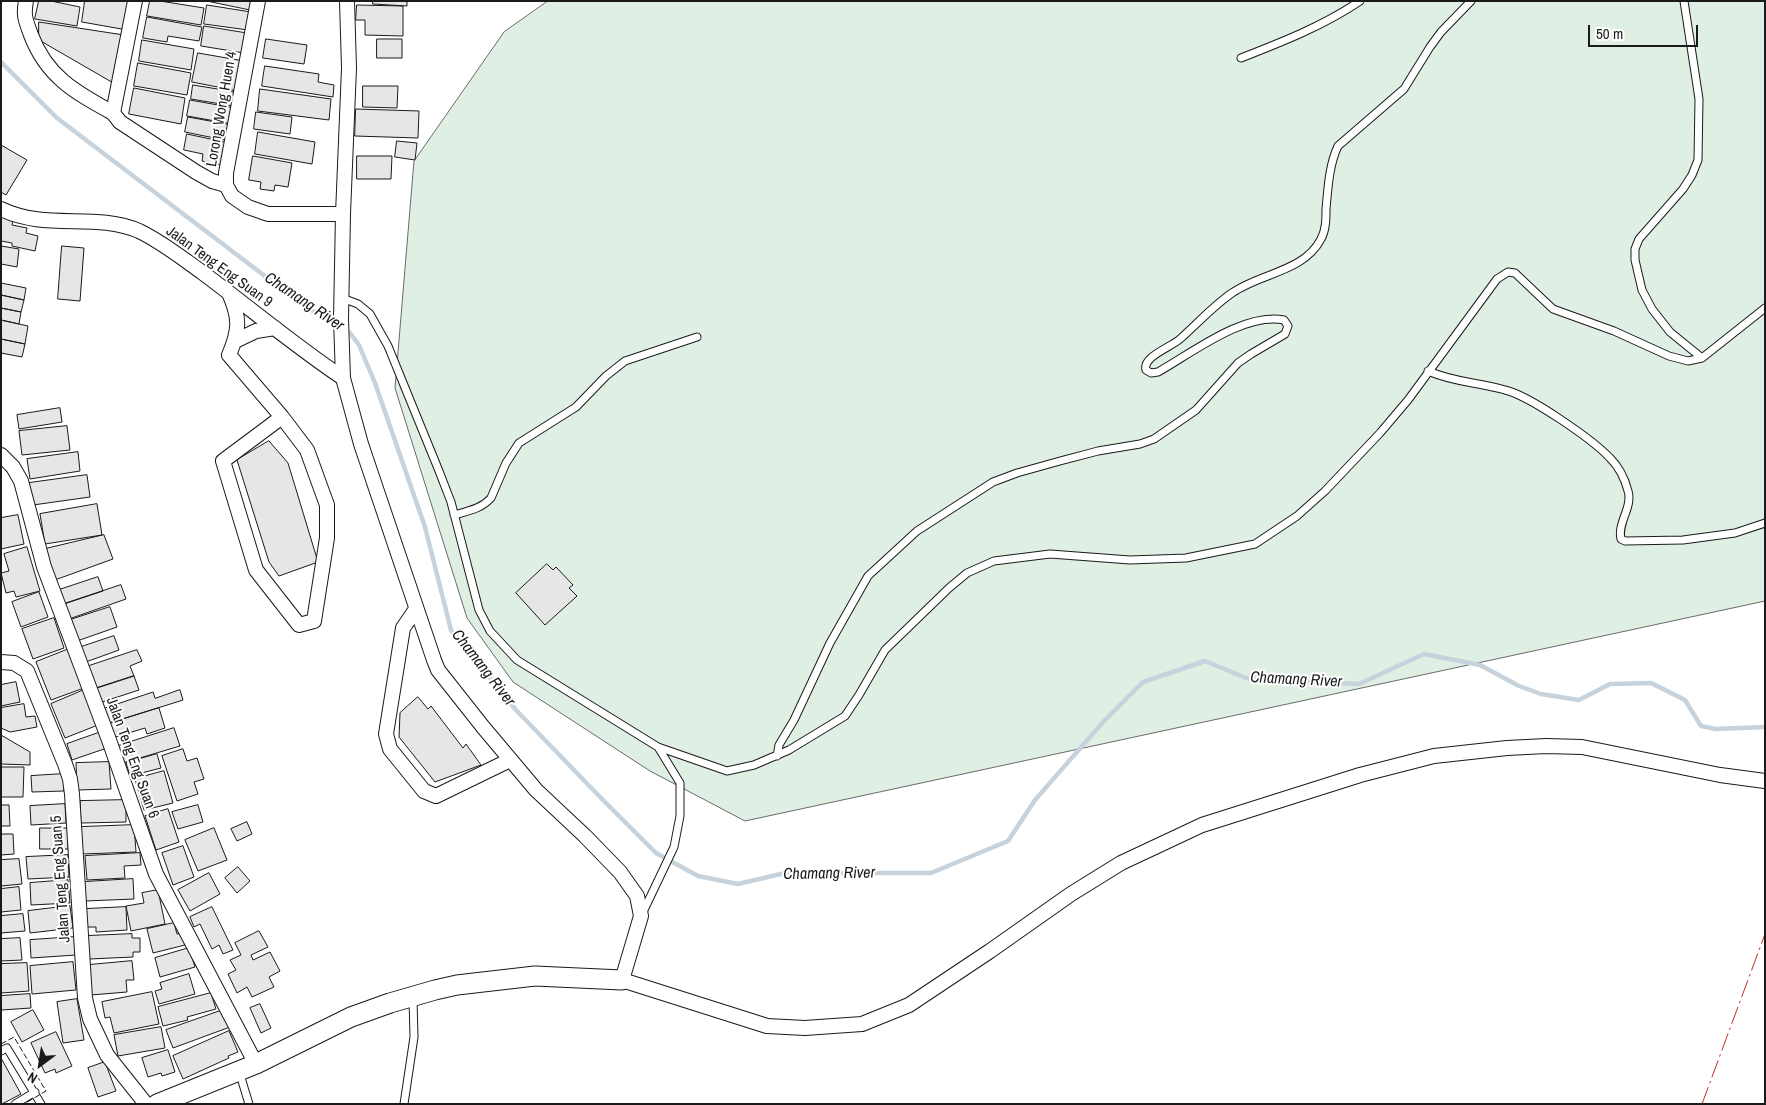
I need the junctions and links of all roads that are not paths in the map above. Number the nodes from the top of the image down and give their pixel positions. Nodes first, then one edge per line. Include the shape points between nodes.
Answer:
1 (26, 1) edge
2 (135, 1) edge
3 (258, 1) edge
4 (347, 1) edge
5 (1360, 1) edge
6 (1470, 1) edge
7 (1684, 1) edge
8 (1241, 58) dead end
9 (112, 113) junction
10 (226, 185) junction
11 (1, 209) edge
12 (343, 214) junction
13 (229, 293) junction
14 (342, 298) junction
15 (1765, 308) edge
16 (275, 328) junction
17 (697, 337) dead end
18 (235, 341) junction
19 (1702, 358) junction
20 (1428, 371) junction
21 (343, 378) junction
22 (282, 418) junction
23 (1, 455) edge
24 (454, 515) junction
25 (1765, 524) edge
26 (416, 608) junction
27 (1, 662) edge
28 (658, 747) junction
29 (777, 756) junction
30 (510, 760) junction
31 (1765, 781) edge
32 (641, 916) junction
33 (622, 980) junction
34 (413, 996) junction
35 (1, 1051) edge
36 (256, 1064) junction
37 (239, 1071) junction
38 (35, 1092) junction
39 (14, 1104) edge
40 (41, 1104) edge
41 (146, 1104) edge
42 (157, 1104) edge
43 (249, 1104) edge
44 (404, 1104) edge

1 - 9 street via 24,13 38,52 75,91
2 - 9 street
3 - 10 street, Lorong Wong Huen 4
4 - 12 street via 349,68
5 - 8 lane via 1314,27
6 - 29 lane via 1440,32 1404,89 1338,146 1329,178 1324,232 1314,250 1291,266 1230,294 1172,346 1147,361 1145,366 1151,373 1158,372 1221,335 1259,320 1284,320 1288,326 1285,334 1238,364 1196,410 1154,439 1051,463 992,482 917,531 868,576 830,643 779,745
7 - 19 lane via 1698,92 1698,160 1683,189 1639,239 1635,260 1642,290 1652,309 1670,332
9 - 10 street via 120,122 196,172
10 - 12 street, Lorong Wong Huen 4 via 240,202 268,214
11 - 13 street, Jalan Teng Eng Suan 9 via 20,218 39,221 127,226 154,239
12 - 14 street
13 - 16 street, Jalan Teng Eng Suan 9
13 - 18 street via 238,320
14 - 21 street
14 - 24 lane via 362,307 378,327 436,462
15 - 19 lane
16 - 18 street via 256,331
16 - 21 street, Jalan Teng Eng Suan 9
17 - 24 lane via 631,359 617,367 576,407 519,443 491,498 477,508
18 - 22 street via 229,355
19 - 20 lane via 1678,359 1614,331 1561,313 1546,304 1512,272 1497,279
20 - 25 lane via 1446,379 1511,392 1599,447 1616,465 1628,491 1620,532 1621,539 1625,541 1683,540 1735,533
20 - 29 lane via 1397,413 1352,464 1297,516 1255,544 1186,558 1130,560 1050,554 994,561 967,573 885,650 845,716
21 - 26 street via 361,444
22 - 22 street via 307,450 326,505 327,538 314,621 299,625 256,570 223,461
23 - 36 street, Jalan Teng Eng Suan 6 via 21,481 44,567 156,874
24 - 28 lane via 479,610 503,647 517,660
26 - 30 street via 438,670
26 - 30 street via 403,628 386,734 390,749 424,791 436,796
27 - 41 street, Jalan Teng Eng Suan 5 via 14,663 27,671 70,779 85,998 90,1019 107,1055
28 - 29 lane via 727,771
28 - 32 lane via 680,783 680,816 674,847
30 - 32 street via 620,872 637,896
31 - 33 street via 1582,748 1546,746 1434,756 1360,775 1202,825 1121,863 1070,894 909,1005 862,1024 805,1028 767,1026
32 - 33 street
33 - 34 street via 535,976 457,985
34 - 36 street via 351,1017
34 - 44 lane via 414,1037
35 - 38 lane via 7,1048
36 - 37 street
37 - 42 street
37 - 43 lane
38 - 39 lane
38 - 40 lane

